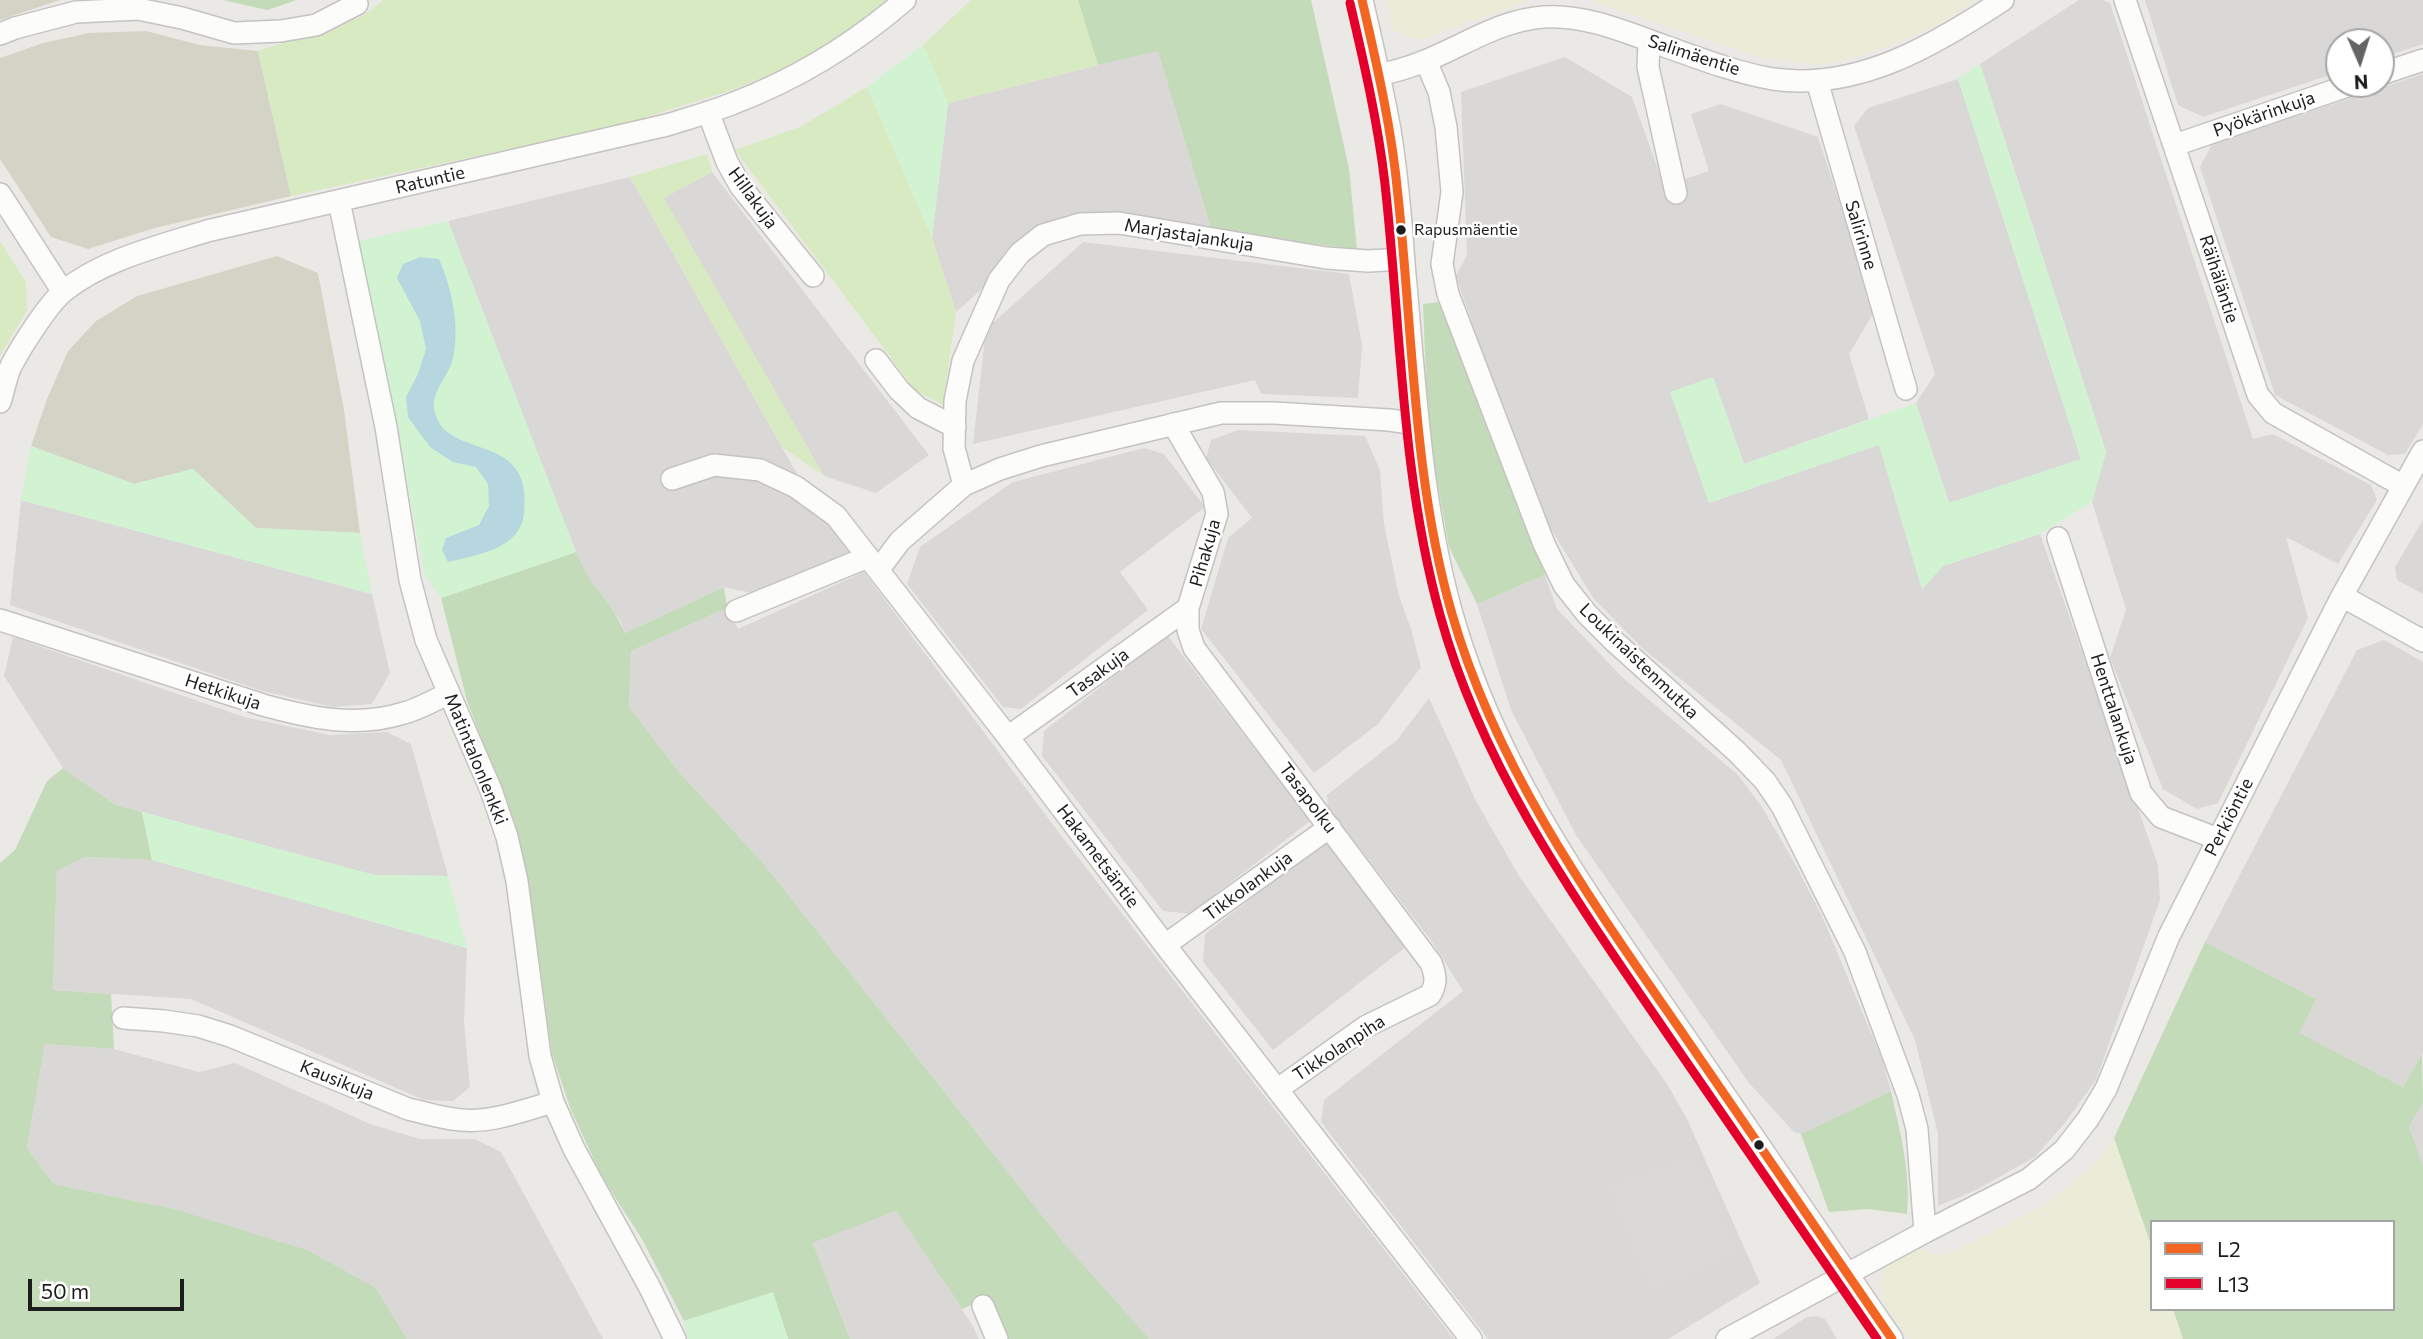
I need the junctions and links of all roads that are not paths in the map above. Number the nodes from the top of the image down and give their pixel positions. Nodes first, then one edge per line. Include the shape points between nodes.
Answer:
1 (905, 0) edge
2 (1362, 0) edge
3 (2003, 0) edge
4 (2125, 0) edge
5 (357, 4) dead end
6 (0, 34) edge
7 (1648, 40) junction
8 (2423, 60) edge
9 (1426, 61) junction
10 (2395, 69) edge
11 (1380, 75) junction
12 (1816, 81) junction
13 (2325, 94) edge
14 (708, 112) junction
15 (2175, 145) junction
16 (1676, 193) dead end
17 (0, 194) edge
18 (338, 201) junction
19 (1404, 259) junction
20 (813, 276) dead end
21 (63, 292) junction
22 (876, 360) dead end
23 (1906, 388) dead end
24 (0, 401) edge
25 (1173, 424) junction
26 (1417, 424) junction
27 (955, 427) junction
28 (2423, 451) edge
29 (672, 479) dead end
30 (964, 485) junction
31 (2403, 486) junction
32 (2057, 538) dead end
33 (874, 563) junction
34 (2342, 596) junction
35 (1188, 608) junction
36 (736, 611) dead end
37 (0, 620) edge
38 (2423, 641) edge
39 (449, 693) junction
40 (1009, 737) junction
41 (1330, 827) junction
42 (2218, 839) junction
43 (1165, 945) junction
44 (1436, 985) joint
45 (123, 1018) dead end
46 (1278, 1089) junction
47 (553, 1102) junction
48 (1925, 1232) junction
49 (1847, 1274) junction
50 (983, 1306) dead end
51 (675, 1339) edge
52 (996, 1339) edge
53 (1471, 1339) edge
54 (1727, 1339) edge
55 (1892, 1339) edge

1 - 14 street, Ratuntie via 850,44 793,76
2 - 11 street
3 - 12 street, Salimäentie via 1900,59 1863,73
4 - 15 street, Räihäläntie
5 - 6 street via 316,25 281,31 234,33 138,9 76,12
7 - 9 street, Salimäentie via 1577,19 1544,17 1480,34
7 - 12 street, Salimäentie via 1770,78
7 - 16 street via 1648,67
8 - 10 street
9 - 11 street, Salimäentie
9 - 48 street, Loukinaistenmutka via 1438,92 1449,155 1452,192 1442,264 1448,294 1544,544 1564,585 1587,614 1737,752 1782,806 1855,952 1908,1095 1917,1129
11 - 19 street
12 - 23 street, Salirinne
13 - 15 street, Pyökärinkuja
14 - 18 street, Ratuntie
14 - 20 street, Hillakuja via 741,187
15 - 31 street, Räihäläntie via 2258,395 2273,413
17 - 21 street
18 - 21 street, Ratuntie via 207,231 145,251 101,269
18 - 39 street, Matintalonlenkki via 386,427 410,580 426,640
19 - 26 street
19 - 27 street, Marjastajankuja via 1325,258 1119,223 1080,224 1043,235 1020,253 999,280 963,361
21 - 24 street, Ratuntie via 11,366
22 - 27 street via 918,408
25 - 26 street via 1221,413 1274,413
25 - 30 street via 1041,456
25 - 35 street, Pihakuja via 1213,492 1217,514
26 - 49 street via 1427,501 1452,612 1471,673 1528,799 1605,920
27 - 30 street, Marjastajankuja via 954,448
28 - 31 street, Perkiöntie
29 - 33 street, Hakametsäntie via 714,465 760,470 796,487 836,516
30 - 33 street
31 - 34 street, Perkiöntie
32 - 42 street, Henttalankuja via 2141,793 2161,817
33 - 36 street
33 - 40 street, Hakametsäntie
34 - 38 street
34 - 42 street, Perkiöntie
35 - 40 street, Tasakuja
35 - 41 street, Tasapolku via 1194,648
37 - 39 street, Hetkikuja via 297,715 369,721 406,713
39 - 47 street, Matintalonlenkki via 507,837 540,1056
40 - 43 street, Hakametsäntie
41 - 43 street, Tikkolankuja
41 - 44 street, Tasapolku via 1431,962
42 - 48 street, Perkiöntie via 2169,936 2106,1088 2082,1127 2064,1150 2029,1180
43 - 46 street, Hakametsäntie
44 - 46 street, Tikkolanpiha via 1430,995 1365,1027
45 - 47 street, Kausikuja via 175,1023 230,1036 408,1109 436,1116 464,1121 495,1118
46 - 53 street, Hakametsäntie
47 - 51 street, Matintalonlenkki
48 - 49 street, Perkiöntie
49 - 54 street, Perkiöntie
49 - 55 street
50 - 52 street

